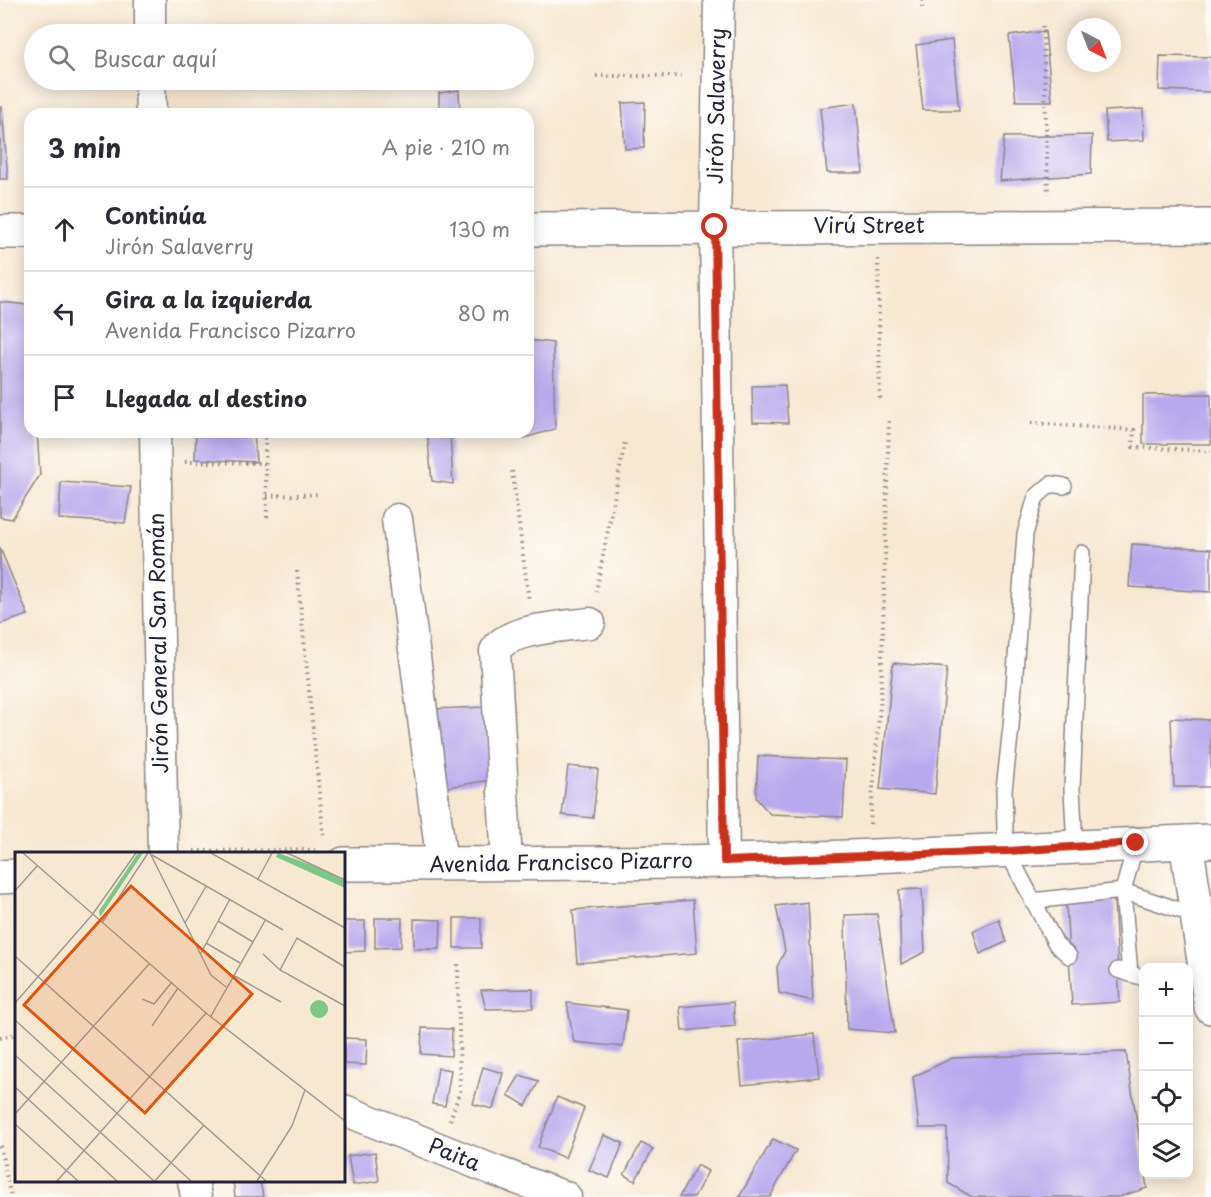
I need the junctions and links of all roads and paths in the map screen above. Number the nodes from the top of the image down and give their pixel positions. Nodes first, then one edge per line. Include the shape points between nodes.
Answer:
1 (150, 0) edge
2 (719, 0) edge
3 (922, 0) edge
4 (922, 9) dead end
5 (150, 24) edge
6 (1043, 26) dead end
7 (596, 76) dead end
8 (717, 76) junction
9 (150, 90) edge
10 (151, 108) edge
11 (878, 226) junction
12 (1049, 226) junction
13 (1211, 226) edge
14 (715, 227) junction
15 (534, 228) edge
16 (0, 232) edge
17 (24, 232) edge
18 (880, 402) dead end
19 (889, 420) dead end
20 (1031, 423) dead end
21 (155, 438) edge
22 (265, 438) edge
23 (625, 442) dead end
24 (1211, 451) edge
25 (155, 462) junction
26 (265, 463) junction
27 (512, 471) dead end
28 (1064, 486) dead end
29 (321, 494) dead end
30 (267, 496) junction
31 (397, 519) dead end
32 (267, 520) dead end
33 (1082, 553) dead end
34 (297, 571) dead end
35 (590, 623) joint
36 (533, 630) junction
37 (1198, 842) edge
38 (1136, 843) junction
39 (1075, 847) junction
40 (1007, 851) junction
41 (163, 852) edge
42 (333, 852) edge
43 (866, 856) junction
44 (345, 858) edge
45 (724, 861) junction
46 (507, 863) junction
47 (442, 864) junction
48 (15, 876) edge
49 (0, 877) edge
50 (1123, 891) junction
51 (1032, 901) junction
52 (1197, 916) junction
53 (1069, 956) dead end
54 (458, 963) dead end
55 (1131, 974) edge
56 (1207, 1001) edge
57 (15, 1034) edge
58 (0, 1038) edge
59 (345, 1110) edge
60 (0, 1146) edge
61 (440, 1149) junction
62 (193, 1182) edge
63 (496, 1184) edge
64 (11, 1197) edge
65 (196, 1197) edge
66 (566, 1197) edge

1 - 5 street
2 - 8 street, Jirón Salaverry
3 - 4 path
6 - 12 path
7 - 8 path
8 - 14 street, Jirón Salaverry
9 - 10 street
11 - 12 main road, Virú Street
11 - 14 main road, Virú Street
11 - 18 path
12 - 13 main road, Virú Street
14 - 15 main road, Virú Street
14 - 45 street, Jirón Salaverry
16 - 17 main road
19 - 43 path via 881,694
20 - 24 path via 1134,430 1133,447
21 - 25 street, Jirón General San Román
22 - 26 path
23 - 35 path
25 - 26 path
25 - 41 street, Jirón General San Román
26 - 30 path
27 - 36 path
28 - 40 lane via 1051,484 1036,497 1025,534 1004,790
29 - 30 path
30 - 32 path
31 - 47 street
33 - 39 lane via 1072,789
34 - 42 path
35 - 36 street
36 - 46 street via 498,644 495,651
37 - 38 main road, Avenida Francisco Pizarro
37 - 52 main road
38 - 39 main road, Avenida Francisco Pizarro
38 - 50 lane
39 - 40 main road, Avenida Francisco Pizarro
40 - 43 main road, Avenida Francisco Pizarro
40 - 51 lane
43 - 45 main road, Avenida Francisco Pizarro
44 - 47 main road, Avenida Francisco Pizarro
45 - 46 main road, Avenida Francisco Pizarro
46 - 47 main road, Avenida Francisco Pizarro
48 - 49 main road
50 - 51 lane
50 - 52 lane
50 - 55 lane
51 - 53 lane via 1056,944
52 - 56 main road
54 - 61 path via 460,1091
57 - 58 path
59 - 61 street, Paita
60 - 64 path
61 - 63 street, Paita
62 - 65 street
63 - 66 street, Paita

